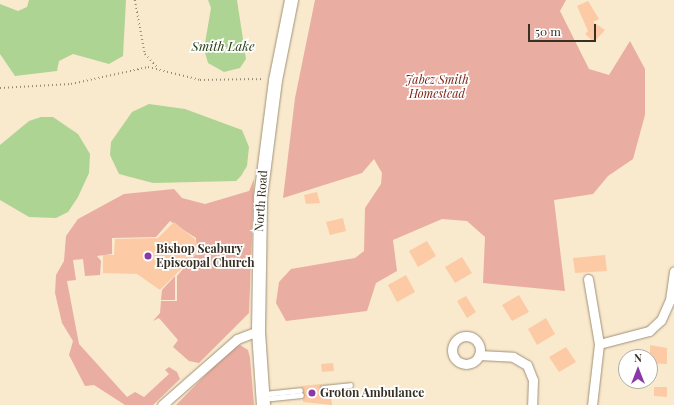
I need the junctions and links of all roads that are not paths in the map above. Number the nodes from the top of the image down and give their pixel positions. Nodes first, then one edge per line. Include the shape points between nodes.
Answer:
1 (291, 0) edge
2 (674, 271) edge
3 (588, 279) dead end
4 (258, 331) junction
5 (599, 344) junction
6 (479, 355) dead end
7 (350, 388) dead end
8 (323, 391) dead end
9 (301, 393) dead end
10 (263, 399) edge
11 (162, 405) edge
12 (532, 405) edge
13 (592, 405) edge

1 - 4 main road, North Road via 275,80 258,227
2 - 5 street via 670,300 661,320 649,331
3 - 5 street
4 - 10 main road, North Road
4 - 11 street via 237,339
5 - 13 street
6 - 12 street via 513,357 527,365 533,380
7 - 8 lane
9 - 10 lane

